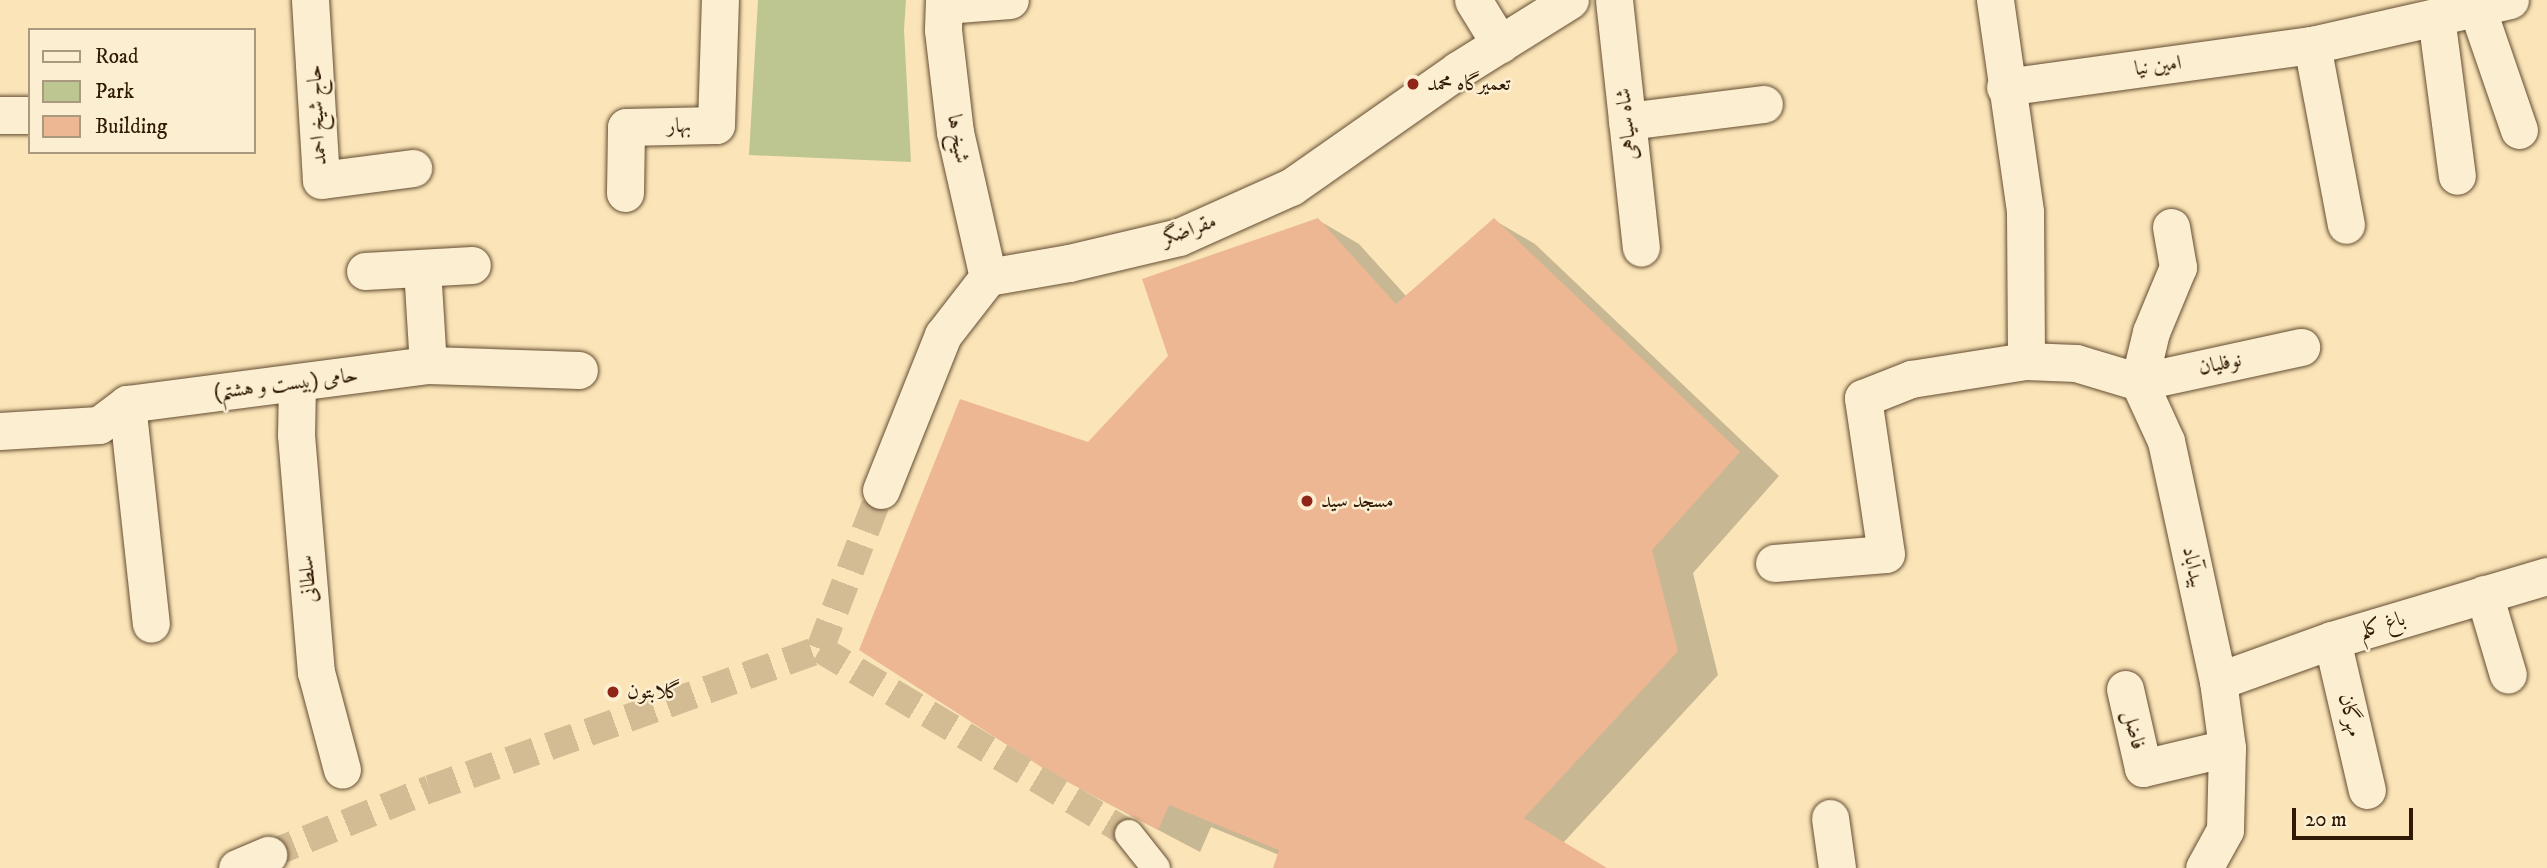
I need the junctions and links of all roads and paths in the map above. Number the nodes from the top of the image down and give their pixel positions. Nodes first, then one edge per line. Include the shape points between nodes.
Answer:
1 (310, 0) edge
2 (720, 0) edge
3 (1010, 0) edge
4 (1473, 0) edge
5 (1570, 0) edge
6 (1614, 0) edge
7 (1995, 0) edge
8 (944, 3) edge
9 (2494, 4) edge
10 (2436, 17) junction
11 (1500, 44) junction
12 (2312, 45) junction
13 (2005, 87) junction
14 (1764, 104) dead end
15 (28, 114) edge
16 (0, 115) edge
17 (1627, 121) junction
18 (2519, 130) dead end
19 (413, 168) dead end
20 (2457, 176) dead end
21 (625, 193) dead end
22 (2346, 225) dead end
23 (2171, 227) dead end
24 (1640, 248) dead end
25 (472, 265) dead end
26 (422, 268) junction
27 (366, 271) dead end
28 (988, 277) junction
29 (2301, 347) dead end
30 (2026, 361) junction
31 (428, 365) junction
32 (579, 370) dead end
33 (2139, 382) junction
34 (297, 384) junction
35 (127, 404) junction
36 (0, 431) edge
37 (881, 490) tunnel mouth
38 (1774, 563) dead end
39 (2547, 576) edge
40 (2484, 594) junction
41 (151, 624) dead end
42 (2332, 640) junction
43 (2508, 675) dead end
44 (2218, 681) junction
45 (2124, 689) dead end
46 (2227, 748) junction
47 (342, 770) dead end
48 (2368, 790) dead end
49 (1830, 818) dead end
50 (1129, 834) tunnel mouth
51 (1156, 868) edge
52 (1838, 868) edge
53 (2204, 868) edge

1 - 19 street, حاج شیخ احمد via 321,180
2 - 21 street, بهار via 716,125 626,127
3 - 8 street
4 - 11 street
5 - 11 street, مقراضگر
6 - 17 street, شاه سیاهی
7 - 13 street
8 - 28 street, شیخ ها via 955,132
9 - 10 street, امین نیا
9 - 18 street
10 - 12 street, امین نیا
10 - 20 street
11 - 28 street, مقراضگر via 1292,187 1179,237
12 - 13 street, امین نیا
12 - 22 street
13 - 30 street via 2025,212
14 - 17 street
15 - 16 street
17 - 24 street, شاه سیاهی
23 - 33 street via 2178,267 2151,332
25 - 26 street
26 - 27 street
26 - 31 street
28 - 37 street via 943,335
29 - 33 street, نوفلیان
30 - 33 street via 2076,363
30 - 38 street via 1911,379 1863,398 1886,554
31 - 32 street, حامی (بیست و هشتم)
31 - 34 street, حامی (بیست و هشتم)
33 - 44 street, بیدآباد via 2166,441
34 - 35 street, حامی (بیست و هشتم)
34 - 47 street, سلطانی via 296,435 316,672
35 - 36 street via 99,425
35 - 41 street
39 - 40 street, باغ کلم
40 - 42 street, باغ کلم
40 - 43 street
42 - 44 street, باغ کلم
42 - 48 street, مهرگان
44 - 46 street, بیدآباد
45 - 46 street, فاضل via 2143,768
46 - 53 street, بیدآباد via 2225,830
49 - 52 street
50 - 51 street

